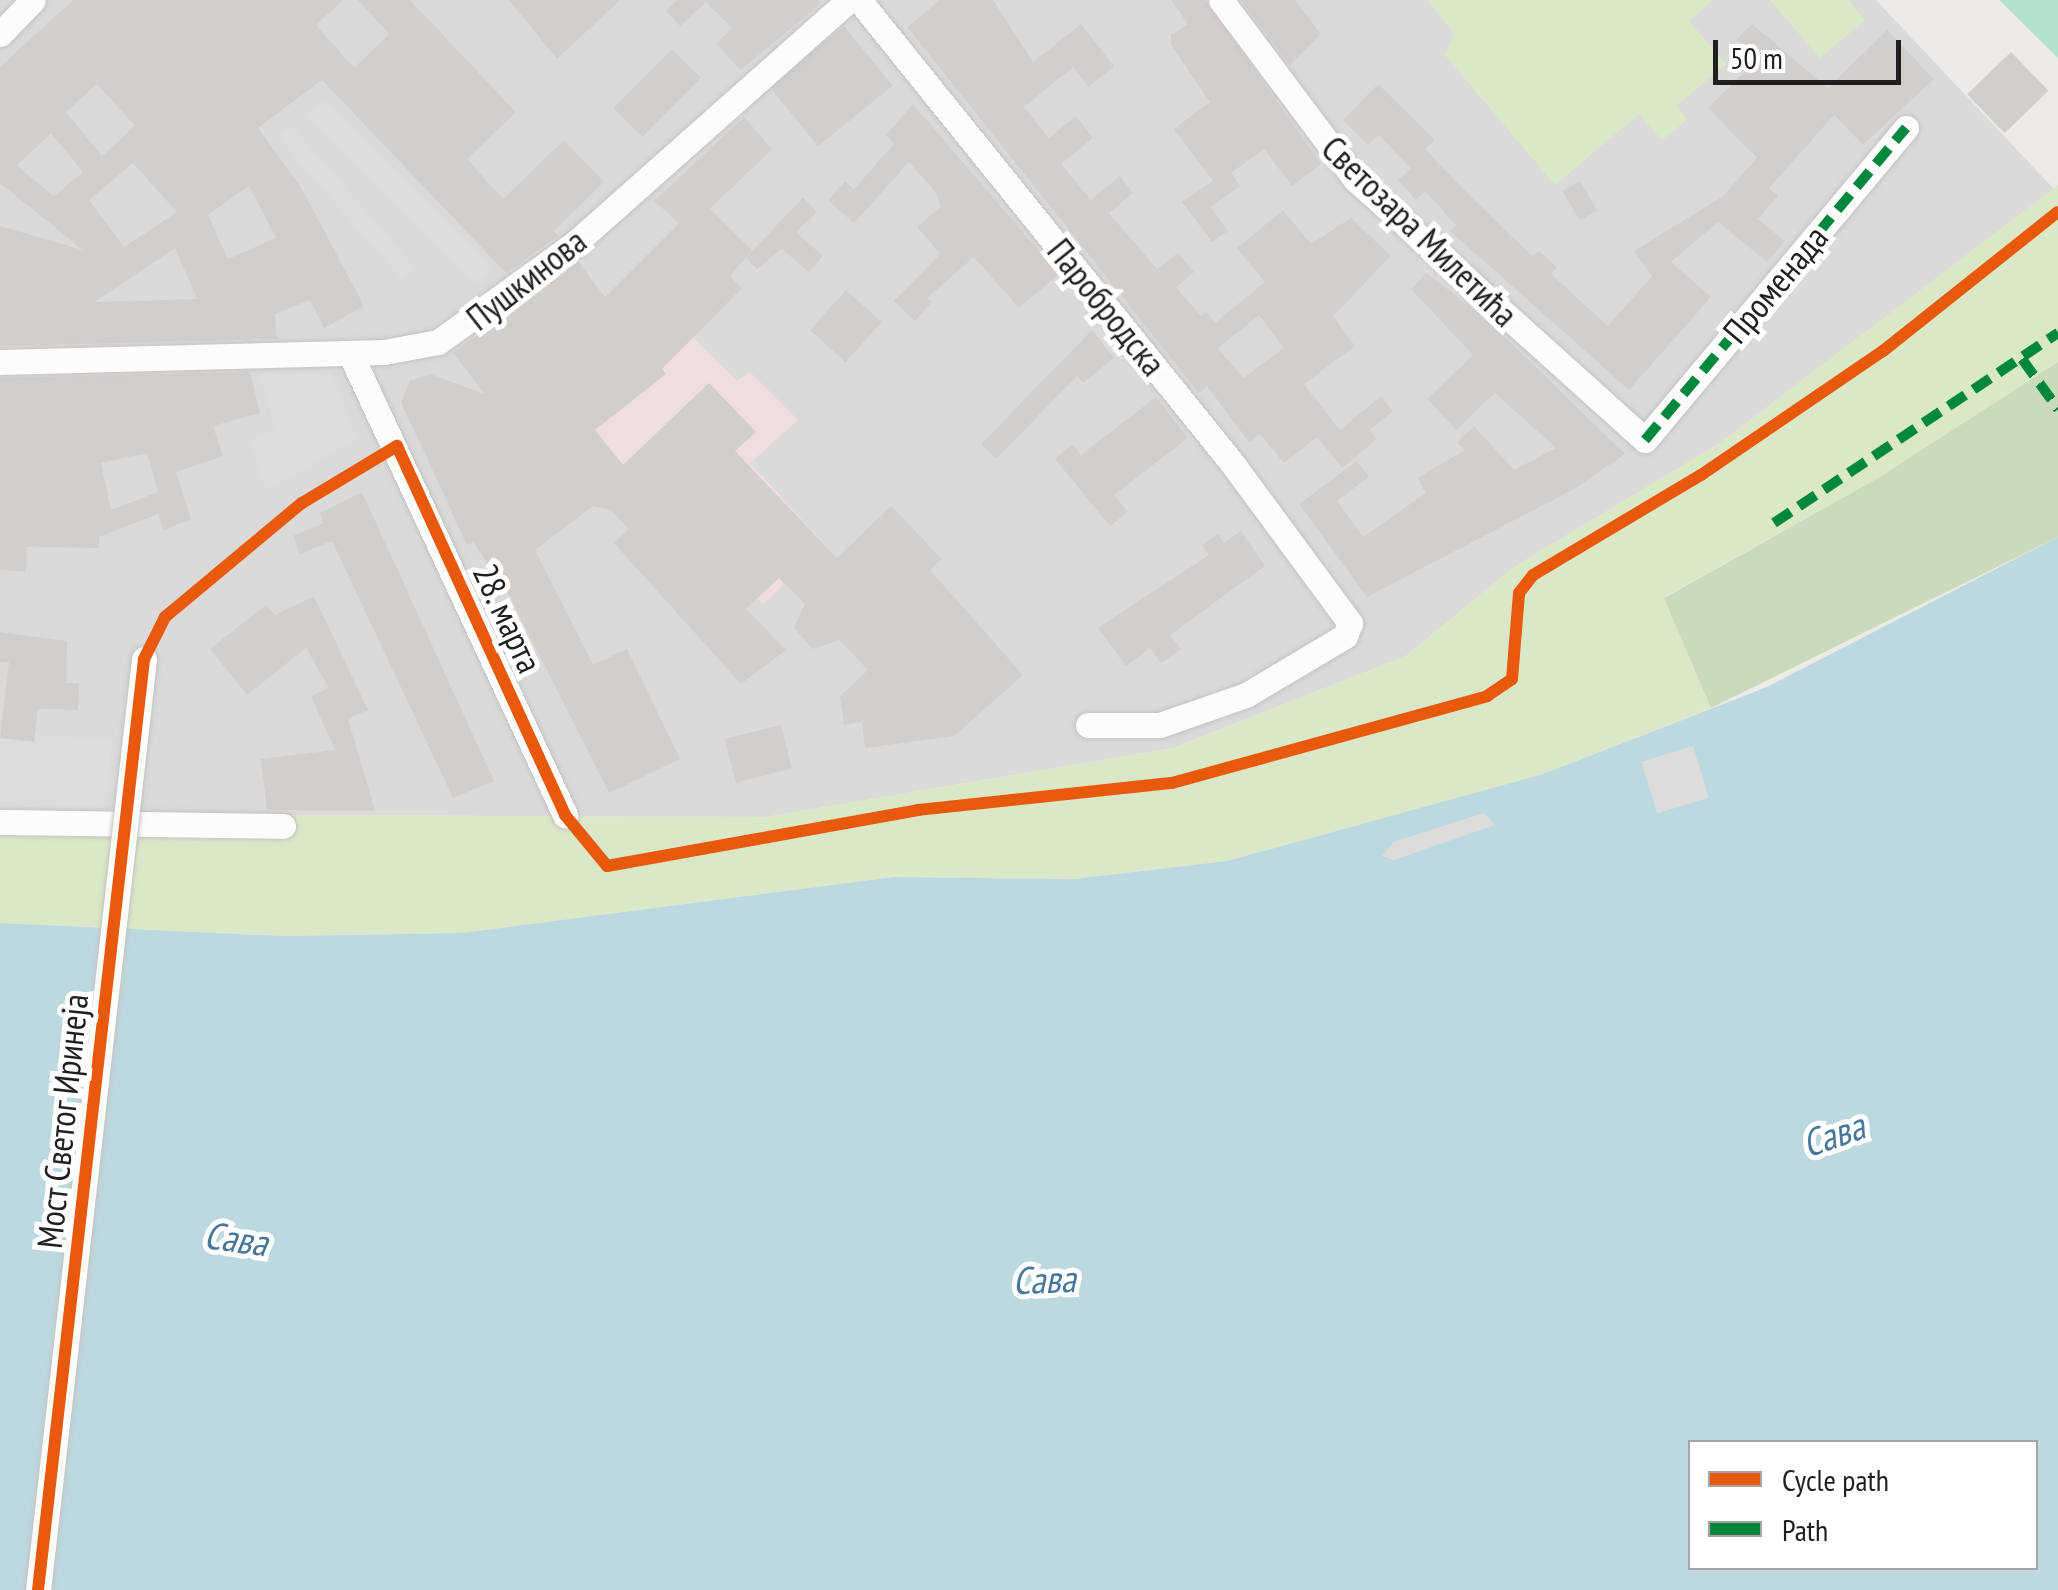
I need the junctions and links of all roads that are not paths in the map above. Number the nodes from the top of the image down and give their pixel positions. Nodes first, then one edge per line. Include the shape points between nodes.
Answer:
1 (32, 0) edge
2 (848, 0) edge
3 (859, 0) edge
4 (1221, 0) edge
5 (0, 34) edge
6 (1906, 128) dead end
7 (350, 353) junction
8 (0, 362) edge
9 (1645, 440) joint
10 (144, 659) dead end
11 (1088, 726) dead end
12 (565, 815) dead end
13 (0, 822) edge
14 (283, 826) dead end
15 (38, 1590) edge

1 - 5 street
2 - 7 street, Пушкинова via 574,244 476,322 438,342
3 - 11 street, Паробродска via 1348,619 1346,636 1246,696 1160,725
4 - 9 street, Светозара Милетића via 1355,178
6 - 9 street, Променада
7 - 8 street, Пушкинова
7 - 12 street, 28. марта
10 - 15 street, Мост Светог Иринеја, bridge
13 - 14 street

